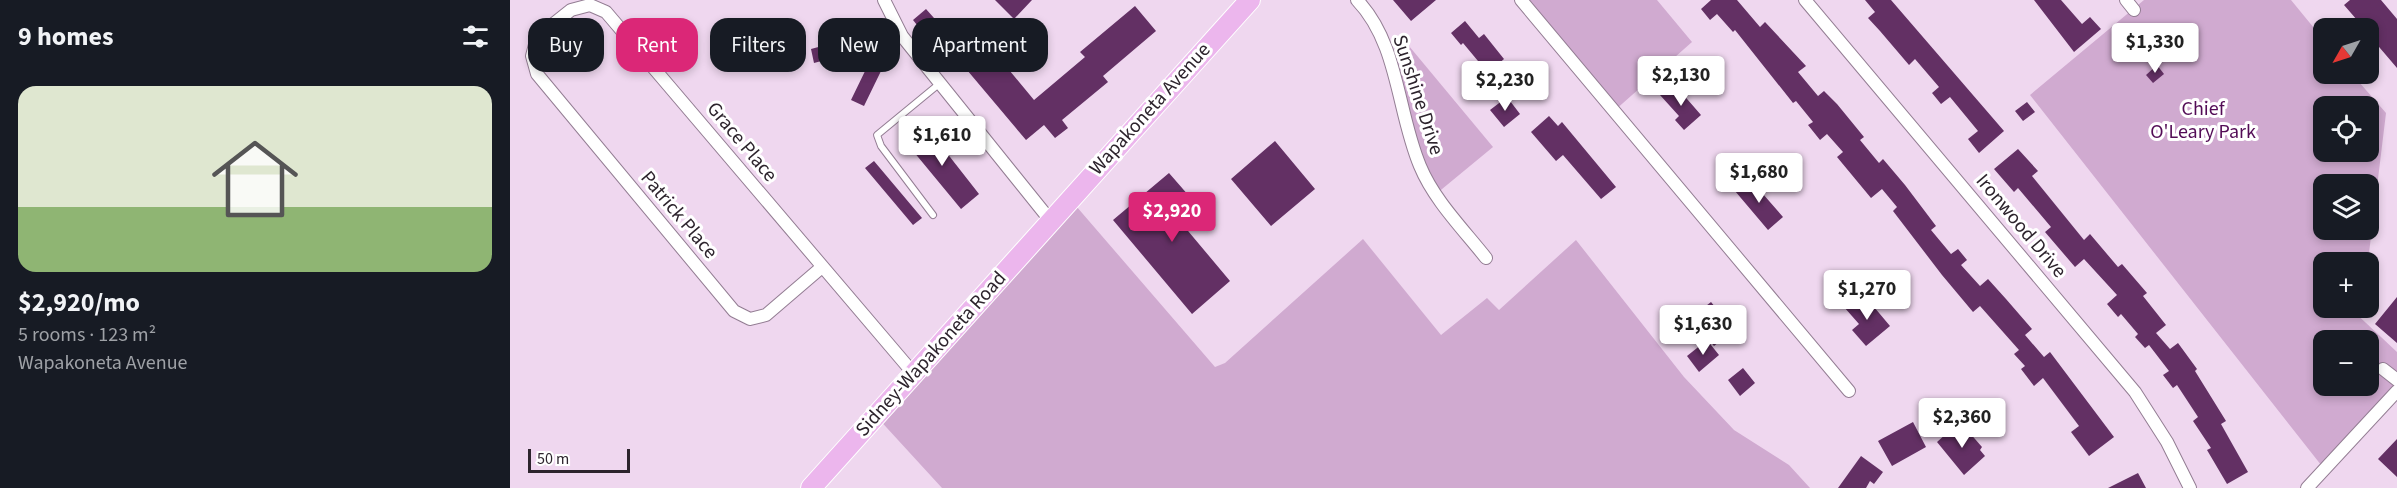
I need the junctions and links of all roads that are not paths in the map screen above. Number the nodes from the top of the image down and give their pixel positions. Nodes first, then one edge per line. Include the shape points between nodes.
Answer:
1 (884, 0) edge
2 (1250, 0) edge
3 (1357, 0) edge
4 (1521, 0) edge
5 (1805, 0) edge
6 (561, 18) edge
7 (902, 36) joint
8 (536, 72) edge
9 (939, 84) junction
10 (933, 215) dead end
11 (1050, 220) junction
12 (1486, 258) dead end
13 (822, 267) junction
14 (2383, 369) dead end
15 (914, 374) junction
16 (2397, 380) edge
17 (1849, 390) dead end
18 (2397, 391) edge
19 (811, 488) edge
20 (2190, 488) edge
21 (2307, 488) edge

1 - 7 street
2 - 11 main road, Wapakoneta Avenue
3 - 12 street, Sunshine Drive via 1370,13 1388,54 1426,181
4 - 17 street
5 - 20 street, Ironwood Drive via 2135,392
6 - 13 street, Grace Place via 571,10 590,5 606,12
7 - 9 street
8 - 13 street, Patrick Place via 734,311 750,319 766,315
9 - 10 lane via 877,135 881,146
9 - 11 street
11 - 15 main road, Sidney-Wapakoneta Road
13 - 15 street, Grace Place
14 - 16 street
15 - 19 main road, Sidney-Wapakoneta Road
18 - 21 street

